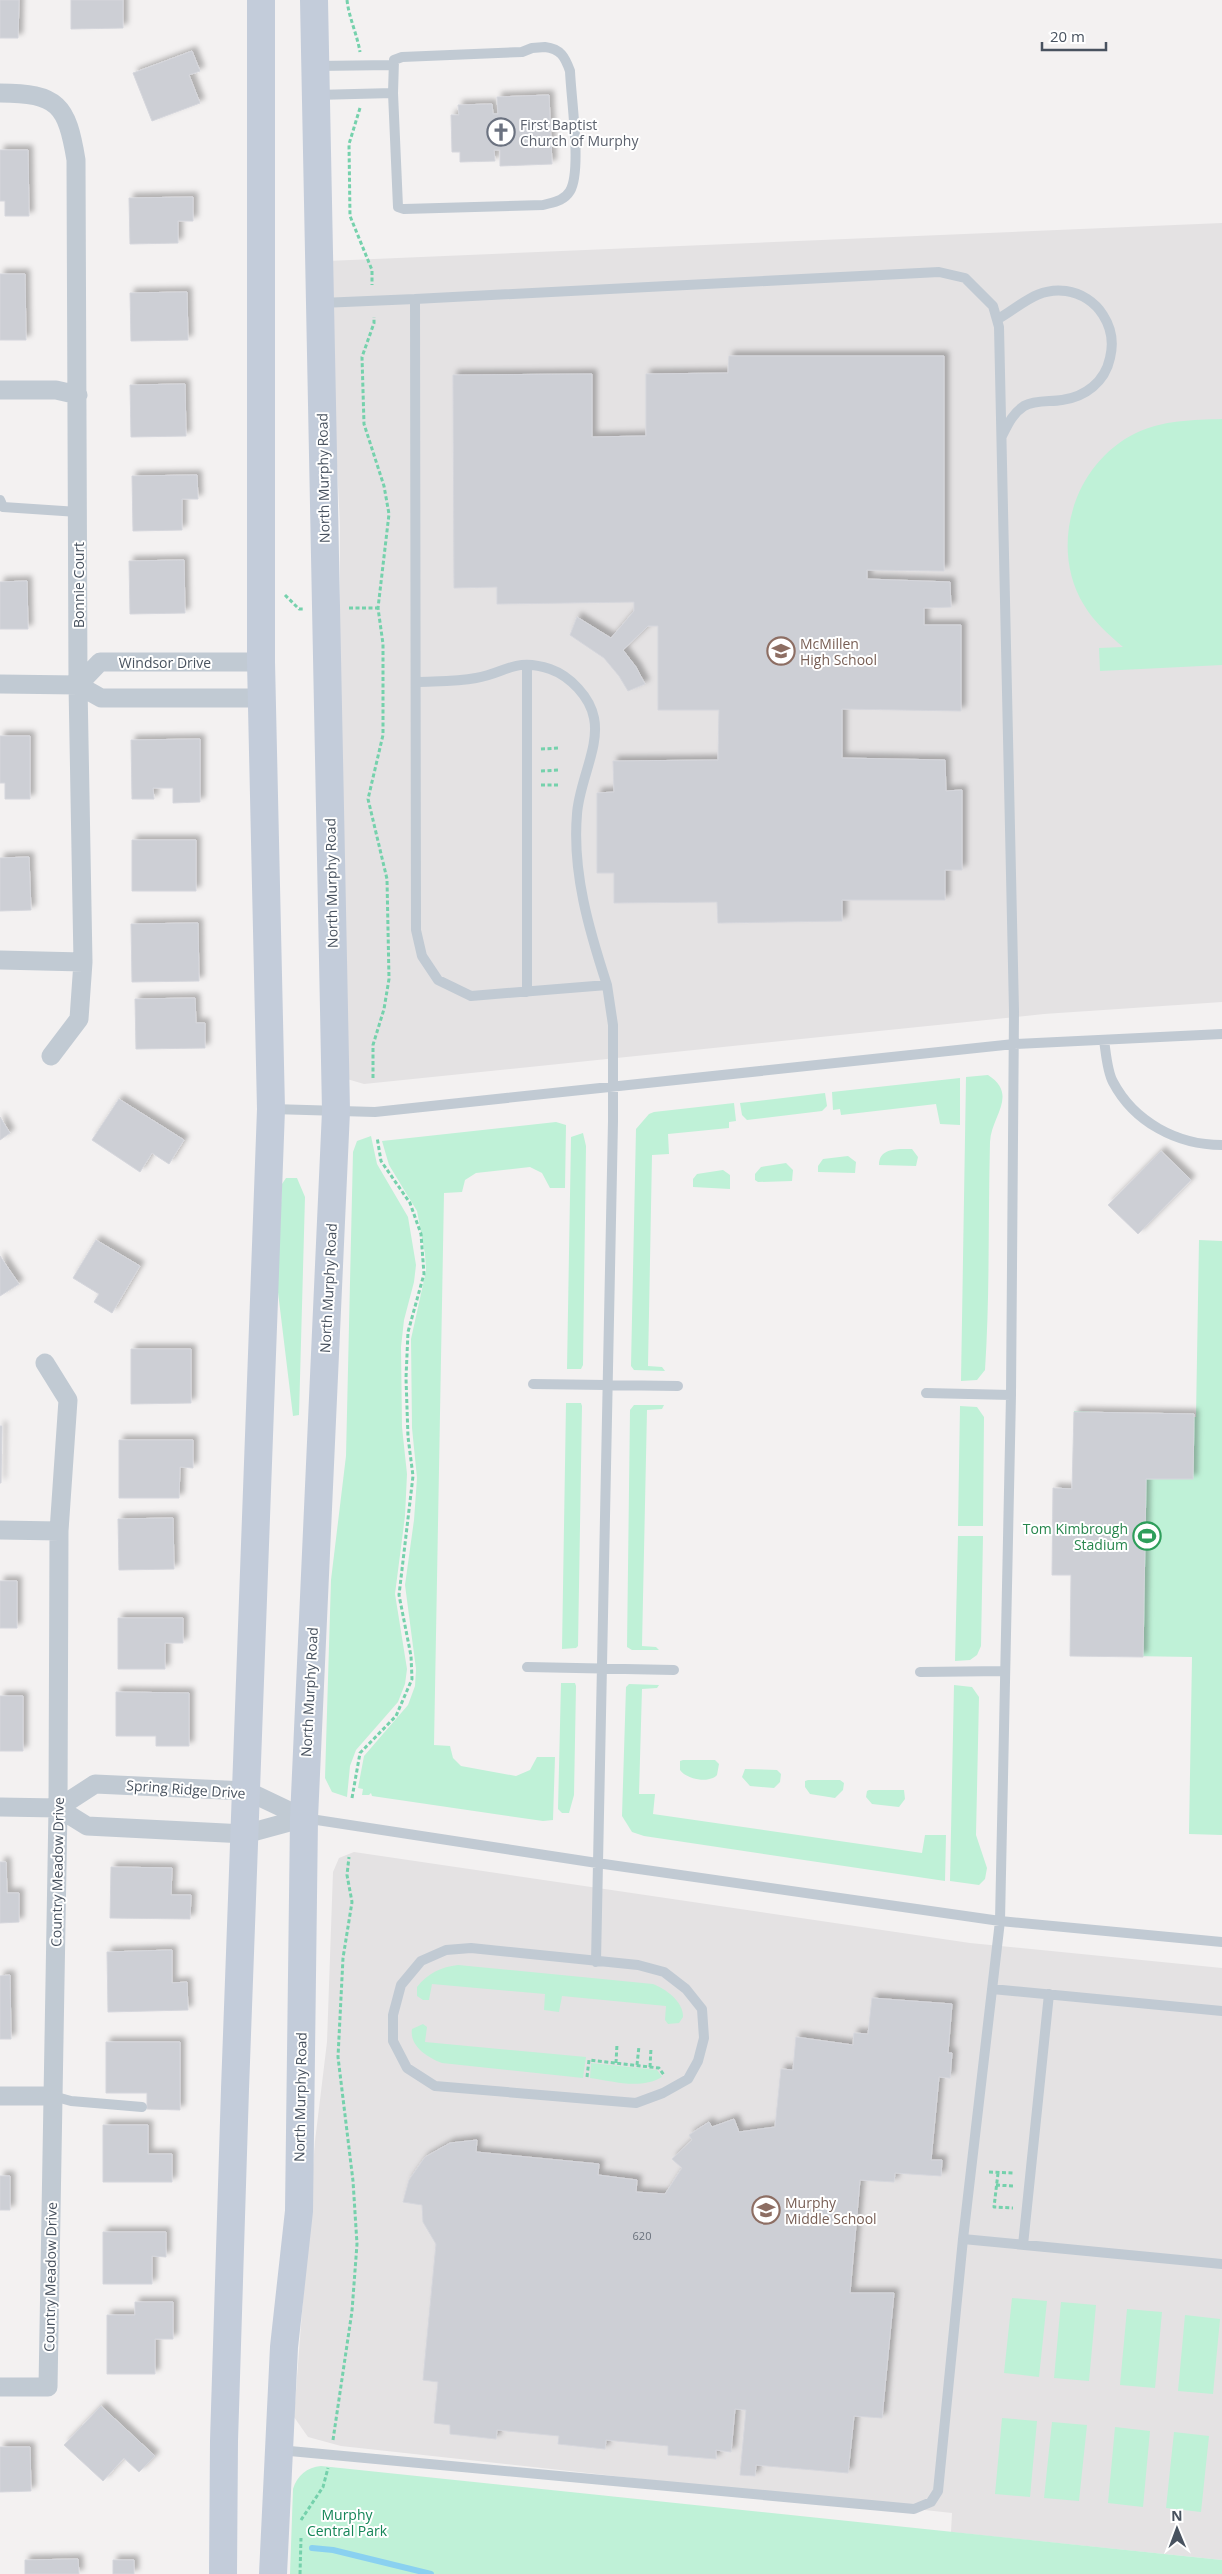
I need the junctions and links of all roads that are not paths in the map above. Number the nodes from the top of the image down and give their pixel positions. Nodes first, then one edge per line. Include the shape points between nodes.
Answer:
1 (261, 0) edge
2 (314, 0) edge
3 (393, 65) junction
4 (314, 66) junction
5 (0, 93) edge
6 (393, 93) junction
7 (315, 95) junction
8 (415, 298) junction
9 (320, 303) junction
10 (998, 319) junction
11 (0, 390) edge
12 (78, 395) junction
13 (1002, 436) junction
14 (0, 500) edge
15 (78, 512) junction
16 (261, 662) junction
17 (527, 665) junction
18 (416, 682) junction
19 (0, 684) edge
20 (78, 685) junction
21 (262, 698) junction
22 (0, 960) edge
23 (83, 962) junction
24 (607, 985) junction
25 (527, 992) junction
26 (1222, 1034) edge
27 (1104, 1040) junction
28 (1014, 1044) junction
29 (51, 1056) dead end
30 (614, 1087) junction
31 (271, 1109) junction
32 (336, 1111) junction
33 (1222, 1145) edge
34 (46, 1364) dead end
35 (533, 1384) dead end
36 (608, 1385) junction
37 (678, 1386) dead end
38 (926, 1394) dead end
39 (1011, 1395) junction
40 (0, 1530) edge
41 (59, 1531) junction
42 (527, 1667) dead end
43 (601, 1669) junction
44 (674, 1670) dead end
45 (1005, 1671) junction
46 (920, 1672) dead end
47 (247, 1791) junction
48 (0, 1807) edge
49 (58, 1808) junction
50 (304, 1818) junction
51 (245, 1834) junction
52 (597, 1864) junction
53 (1000, 1921) junction
54 (1222, 1942) edge
55 (596, 1962) junction
56 (992, 1989) junction
57 (1049, 1994) junction
58 (1222, 2011) edge
59 (0, 2096) edge
60 (53, 2096) junction
61 (142, 2107) dead end
62 (963, 2239) junction
63 (1023, 2245) junction
64 (1222, 2264) edge
65 (0, 2387) edge
66 (279, 2450) junction
67 (223, 2574) edge
68 (273, 2574) edge

1 - 16 main road
2 - 4 main road, North Murphy Road
3 - 4 lane
3 - 6 lane
3 - 6 lane via 394,60 402,57 556,49 565,58 570,71 575,172 570,193 561,201 544,205 398,207
4 - 7 main road, North Murphy Road
5 - 12 street, Bonnie Court via 27,94 60,107 72,136 76,160
6 - 7 lane
7 - 9 main road, North Murphy Road
8 - 9 lane
8 - 10 lane via 939,272 965,278 993,306
8 - 18 lane
9 - 32 main road, North Murphy Road
10 - 13 lane
10 - 13 lane via 1036,295 1056,290 1069,292 1093,303 1108,324 1112,337 1109,363 1096,384 1075,397 1025,406 1012,415
11 - 12 street via 56,390
12 - 15 street, Bonnie Court
13 - 28 lane
14 - 15 lane via 3,507
15 - 20 street, Bonnie Court
16 - 20 street, Windsor Drive via 100,662
16 - 21 main road
17 - 18 lane via 511,666 471,679
17 - 24 lane via 549,669 568,680 587,701 594,716 594,744 576,816 586,922
17 - 25 lane
18 - 25 lane via 416,930 420,950 438,980 454,990 471,996
19 - 20 street
20 - 21 street via 101,698
20 - 23 street, Bonnie Court
21 - 31 main road
22 - 23 street
23 - 29 street, Bonnie Court via 78,1019
24 - 25 lane
24 - 30 lane via 613,1025
26 - 27 lane
27 - 28 lane
27 - 33 lane via 1112,1080 1134,1112 1173,1137
28 - 30 lane
28 - 39 lane
30 - 32 lane via 375,1112
30 - 36 lane
31 - 32 lane
31 - 47 main road
32 - 50 main road, North Murphy Road
34 - 41 street, Country Meadow Drive via 68,1400
35 - 36 lane
36 - 37 lane
36 - 43 lane
38 - 39 lane
39 - 45 lane
40 - 41 street
41 - 49 street, Country Meadow Drive
42 - 43 lane
43 - 44 lane
43 - 52 lane
45 - 46 lane
45 - 53 lane
47 - 49 street, Spring Ridge Drive via 95,1784
47 - 50 street, Spring Ridge Drive
47 - 51 main road
48 - 49 street
49 - 51 street via 87,1826
49 - 60 street, Country Meadow Drive
50 - 51 street
50 - 52 lane
50 - 66 main road, North Murphy Road via 299,2211 284,2347
51 - 67 main road via 224,2431
52 - 53 lane
52 - 55 lane
53 - 54 lane
53 - 56 lane
55 - 55 lane via 471,1948 446,1950 421,1962 401,1985 393,2015 393,2041 407,2068 435,2086 636,2103 688,2080 698,2061 704,2038 702,2009 664,1972
56 - 57 lane
56 - 62 lane
57 - 58 lane
57 - 63 lane
59 - 60 street
60 - 61 lane via 71,2101
60 - 65 street, Country Meadow Drive via 48,2387
62 - 63 lane
62 - 66 lane via 938,2491 931,2502 914,2508
63 - 64 lane
66 - 68 main road, North Murphy Road

